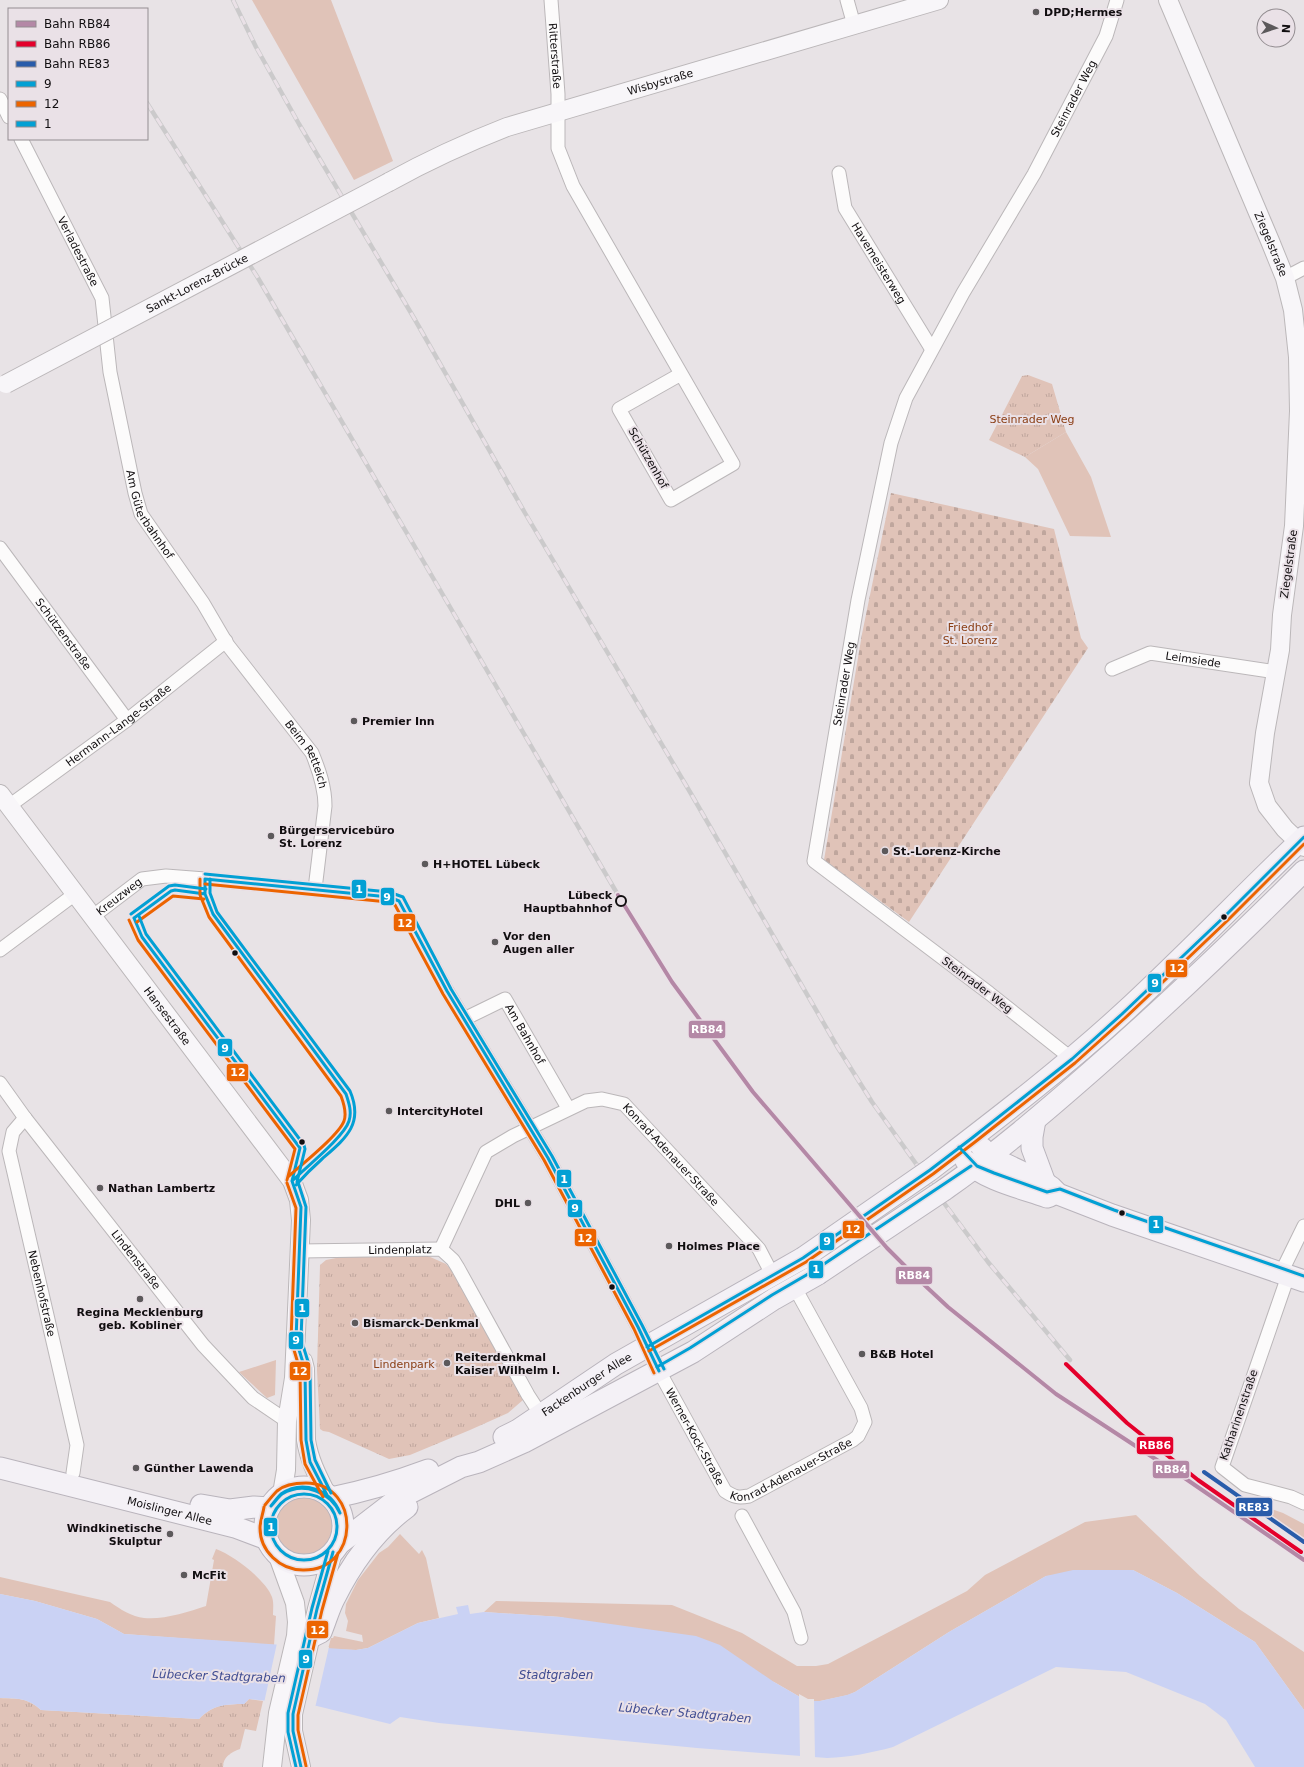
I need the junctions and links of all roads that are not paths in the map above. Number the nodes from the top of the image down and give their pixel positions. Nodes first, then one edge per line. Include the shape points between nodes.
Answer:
1 (551, 0) edge
2 (847, 0) edge
3 (939, 0) edge
4 (1117, 0) edge
5 (1168, 0) edge
6 (854, 25) junction
7 (0, 99) edge
8 (558, 112) junction
9 (8, 115) edge
10 (22, 140) edge
11 (838, 173) dead end
12 (389, 182) joint
13 (1304, 268) edge
14 (1285, 278) junction
15 (931, 348) junction
16 (110, 372) joint
17 (681, 374) junction
18 (3, 386) edge
19 (0, 548) edge
20 (226, 641) junction
21 (1112, 669) dead end
22 (1276, 672) junction
23 (127, 720) junction
24 (5, 800) edge
25 (1302, 842) edge
26 (1304, 871) edge
27 (315, 889) junction
28 (75, 894) junction
29 (92, 917) junction
30 (0, 950) edge
31 (464, 1019) junction
32 (1072, 1058) junction
33 (0, 1083) edge
34 (568, 1108) junction
35 (25, 1118) junction
36 (1035, 1120) junction
37 (530, 1127) junction
38 (972, 1138) junction
39 (955, 1151) junction
40 (990, 1157) junction
41 (974, 1170) junction
42 (1051, 1189) junction
43 (1302, 1233) edge
44 (441, 1249) junction
45 (300, 1251) junction
46 (773, 1276) junction
47 (1291, 1277) edge
48 (795, 1288) junction
49 (296, 1340) junction
50 (647, 1347) junction
51 (658, 1371) junction
52 (541, 1415) junction
53 (287, 1421) junction
54 (0, 1455) edge
55 (478, 1462) junction
56 (0, 1468) edge
57 (72, 1479) junction
58 (725, 1491) joint
59 (329, 1497) junction
60 (275, 1501) junction
61 (1304, 1503) edge
62 (742, 1516) dead end
63 (272, 1548) junction
64 (336, 1548) junction
65 (303, 1637) junction
66 (801, 1638) dead end
67 (285, 1714) junction
68 (272, 1767) edge
69 (300, 1767) edge

1 - 8 street, Ritterstraße
2 - 6 street
3 - 6 main road, Wisbystraße
4 - 15 street, Steinrader Weg via 1106,36 1038,167
5 - 14 main road, Ziegelstraße
6 - 8 main road, Wisbystraße
7 - 9 street
8 - 12 main road, Wisbystraße via 507,127 464,144
8 - 17 street, Schützenhof via 558,148 573,186
10 - 16 street, Verladestraße via 102,298
11 - 15 street, Havemeisterweg via 845,208
12 - 18 main road, Sankt-Lorenz-Brücke, bridge
13 - 14 street
14 - 22 main road, Ziegelstraße via 1296,328 1298,411 1294,526
15 - 32 street, Steinrader Weg via 906,398 891,443 858,600 814,861
16 - 20 street, Am Güterbahnhof via 141,514 203,603
17 - 17 street, Schützenhof via 733,464 671,500 620,409
19 - 23 street, Schützenstraße
20 - 23 street, Hermann-Lange-Straße
20 - 27 street, Beim Retteich via 312,753 320,773 325,806
21 - 22 street, Leimsiede via 1150,653
22 - 25 main road, Ziegelstraße via 1259,783 1267,806 1285,829
23 - 24 street, Hermann-Lange-Straße
24 - 28 main road, Hansestraße
25 - 32 main road, Fackenburger Allee via 1122,1014
26 - 36 main road, Fackenburger Allee via 1164,1007
27 - 29 street, Kreuzweg via 152,877 142,879
27 - 31 street via 389,897 399,901
28 - 29 main road, Hansestraße
28 - 30 street
29 - 45 main road, Hansestraße via 292,1181 300,1207
31 - 34 street, Am Bahnhof via 505,999
31 - 37 street
32 - 38 main road, Fackenburger Allee
33 - 35 street, Lindenstraße
34 - 37 street, Konrad-Adenauer-Straße
34 - 46 street, Konrad-Adenauer-Straße via 586,1101 602,1099 624,1104 759,1249
35 - 53 street, Lindenstraße via 203,1345 253,1398
35 - 57 street, Nebenhofstraße via 13,1132 9,1151 77,1445
36 - 40 main road, Fackenburger Allee
36 - 42 main road via 1032,1148
37 - 44 street, Konrad-Adenauer-Straße via 486,1152
37 - 50 street, Werner-Kock-Straße
38 - 39 main road, Fackenburger Allee
38 - 40 main road
39 - 41 main road
39 - 46 main road, Fackenburger Allee, bridge via 803,1258
40 - 41 main road, Fackenburger Allee
40 - 42 main road
41 - 42 main road via 1047,1197
41 - 48 main road, Fackenburger Allee, bridge
42 - 47 main road via 1112,1215
43 - 47 street
44 - 45 street, Lindenplatz
44 - 52 street, Lindenplatz via 458,1268
45 - 49 main road
46 - 50 main road, Fackenburger Allee
47 - 61 street, Katharinenstraße via 1222,1467 1244,1485 1291,1497
48 - 51 main road, Fackenburger Allee via 774,1298 693,1352
48 - 58 street, Konrad-Adenauer-Straße via 861,1408 865,1422 853,1440 749,1496 739,1498
49 - 53 main road via 294,1378
49 - 59 main road via 305,1369 307,1451 310,1462
50 - 51 street, Werner-Kock-Straße
50 - 52 main road, Fackenburger Allee via 616,1364
51 - 55 main road, Fackenburger Allee via 524,1442
51 - 58 street, Werner-Kock-Straße
52 - 59 main road, Fackenburger Allee via 514,1433 434,1468 376,1488
53 - 60 main road via 286,1470
54 - 57 main road, Moislinger Allee
55 - 64 main road, Fackenburger Allee via 461,1467 396,1500
55 - 65 main road via 432,1489 382,1530 345,1578 331,1605 322,1632
56 - 57 main road, Moislinger Allee
57 - 60 main road, Moislinger Allee via 217,1509 254,1507
57 - 63 main road, Moislinger Allee via 235,1527
59 - 60 main road via 316,1489 302,1487 295,1488
59 - 64 main road via 338,1508 342,1520 342,1532
60 - 63 main road via 265,1523
62 - 66 street via 794,1612
63 - 64 main road via 288,1562 304,1566 320,1562
63 - 65 main road via 295,1603 297,1622
64 - 65 main road via 317,1609
65 - 67 main road
67 - 68 main road
67 - 69 main road via 293,1731

